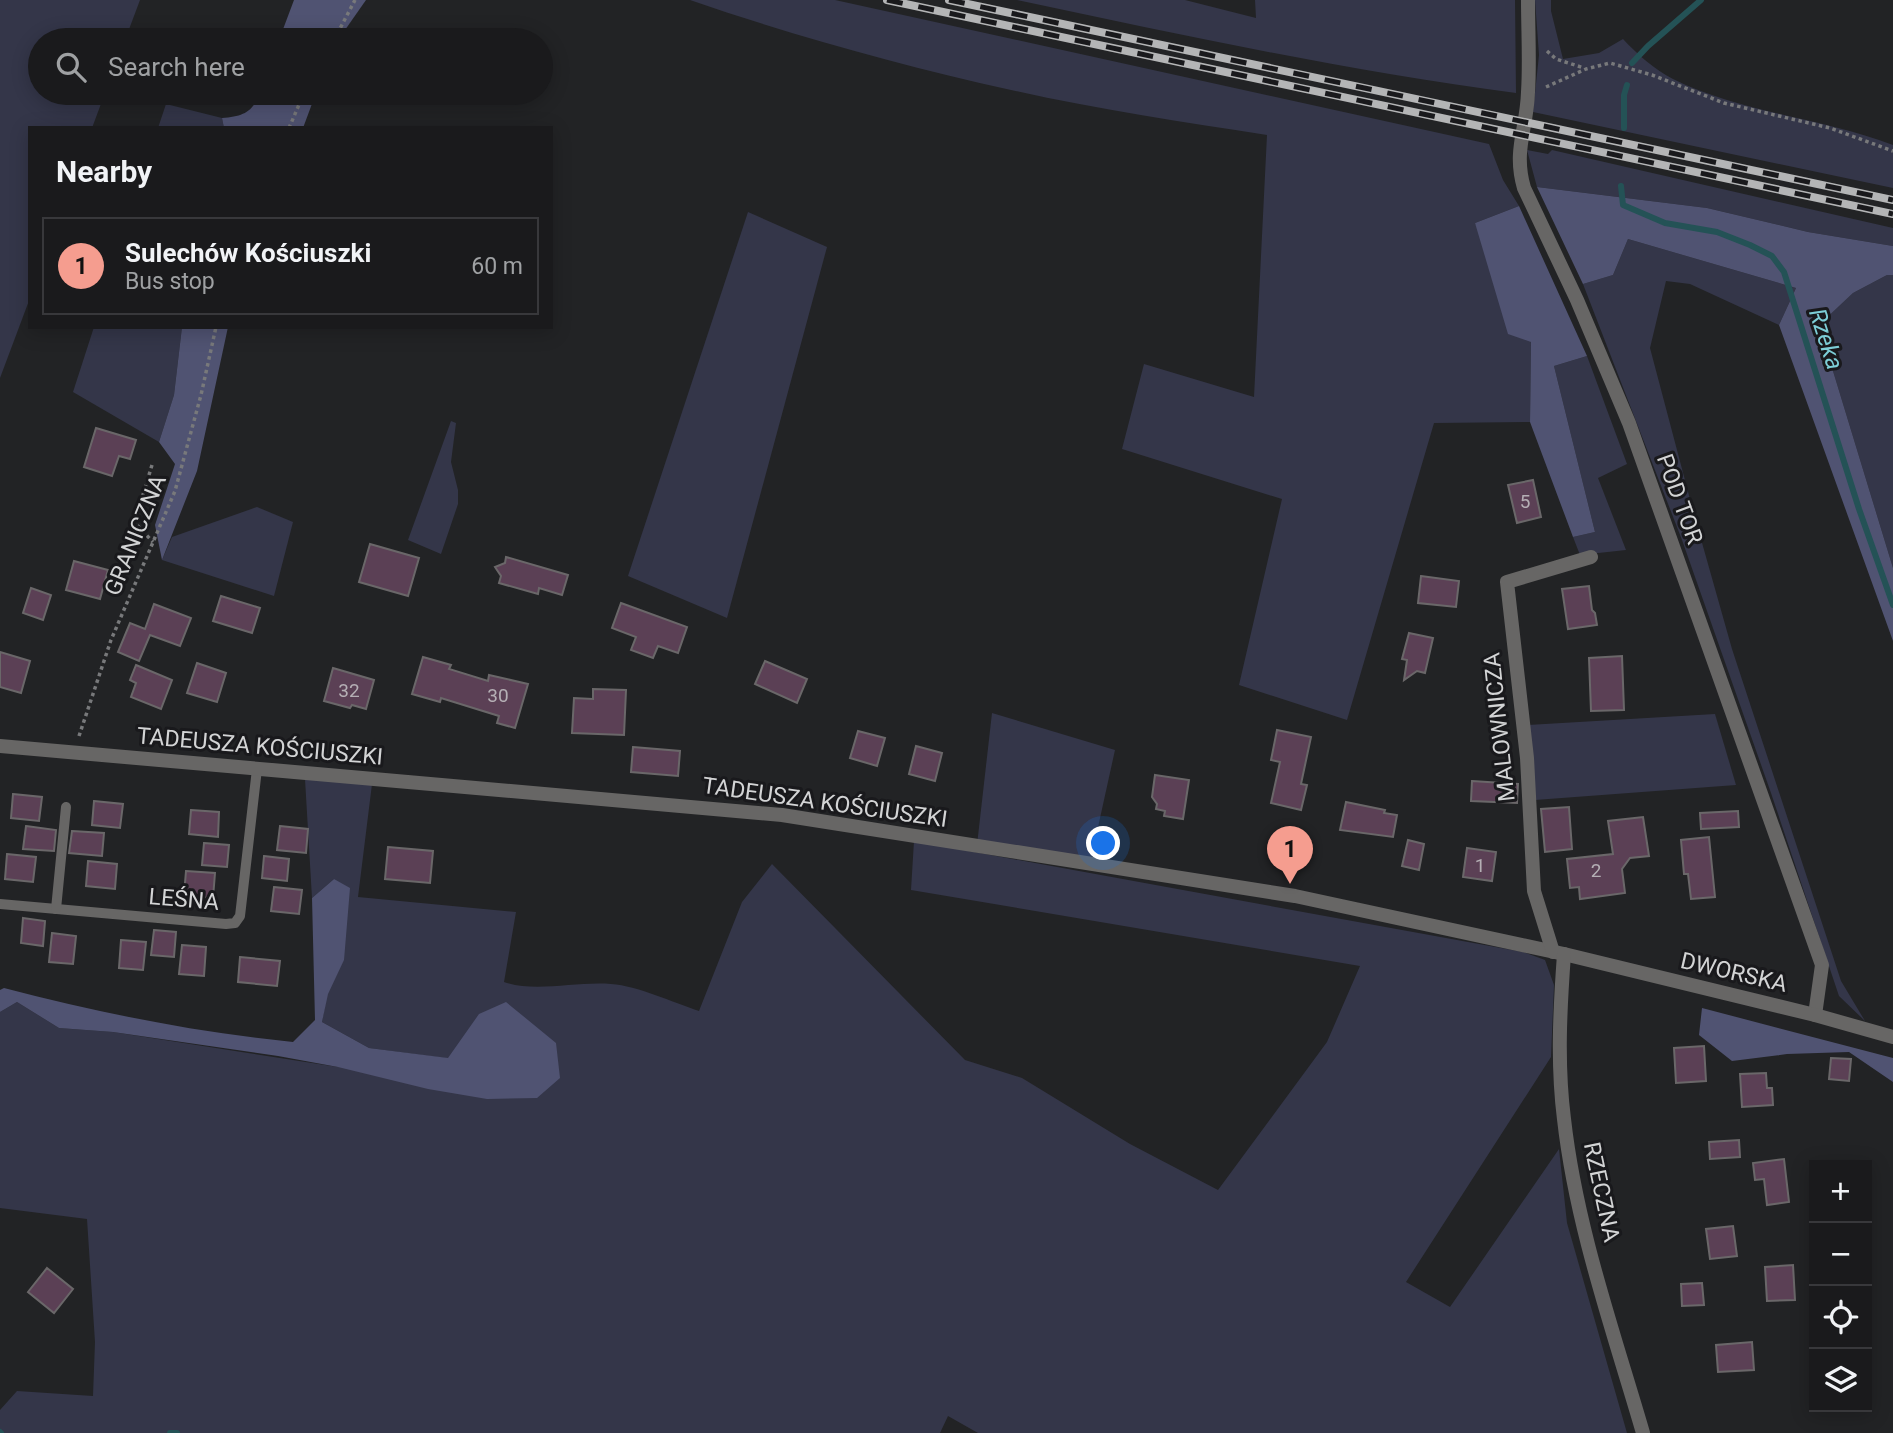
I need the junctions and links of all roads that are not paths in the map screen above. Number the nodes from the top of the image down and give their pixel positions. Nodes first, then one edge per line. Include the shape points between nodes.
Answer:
1 (1528, 0) edge
2 (1591, 557) dead end
3 (0, 746) edge
4 (257, 769) junction
5 (66, 807) dead end
6 (0, 904) edge
7 (56, 909) junction
8 (1558, 953) junction
9 (1815, 1014) junction
10 (1893, 1037) edge
11 (1643, 1433) edge

1 - 9 street, POD TOR via 1528,94 1519,171 1629,423 1822,965
2 - 8 street, MALOWNICZA via 1507,582 1527,758 1534,891
3 - 4 street, TADEUSZA KOŚCIUSZKI
4 - 7 lane, LEŚNA via 240,916 235,923
4 - 8 street, TADEUSZA KOŚCIUSZKI via 782,815 1295,896
5 - 7 lane
6 - 7 lane, LEŚNA
8 - 9 street, DWORSKA
8 - 11 street, RZECZNA via 1564,1119 1582,1224
9 - 10 street, DWORSKA

